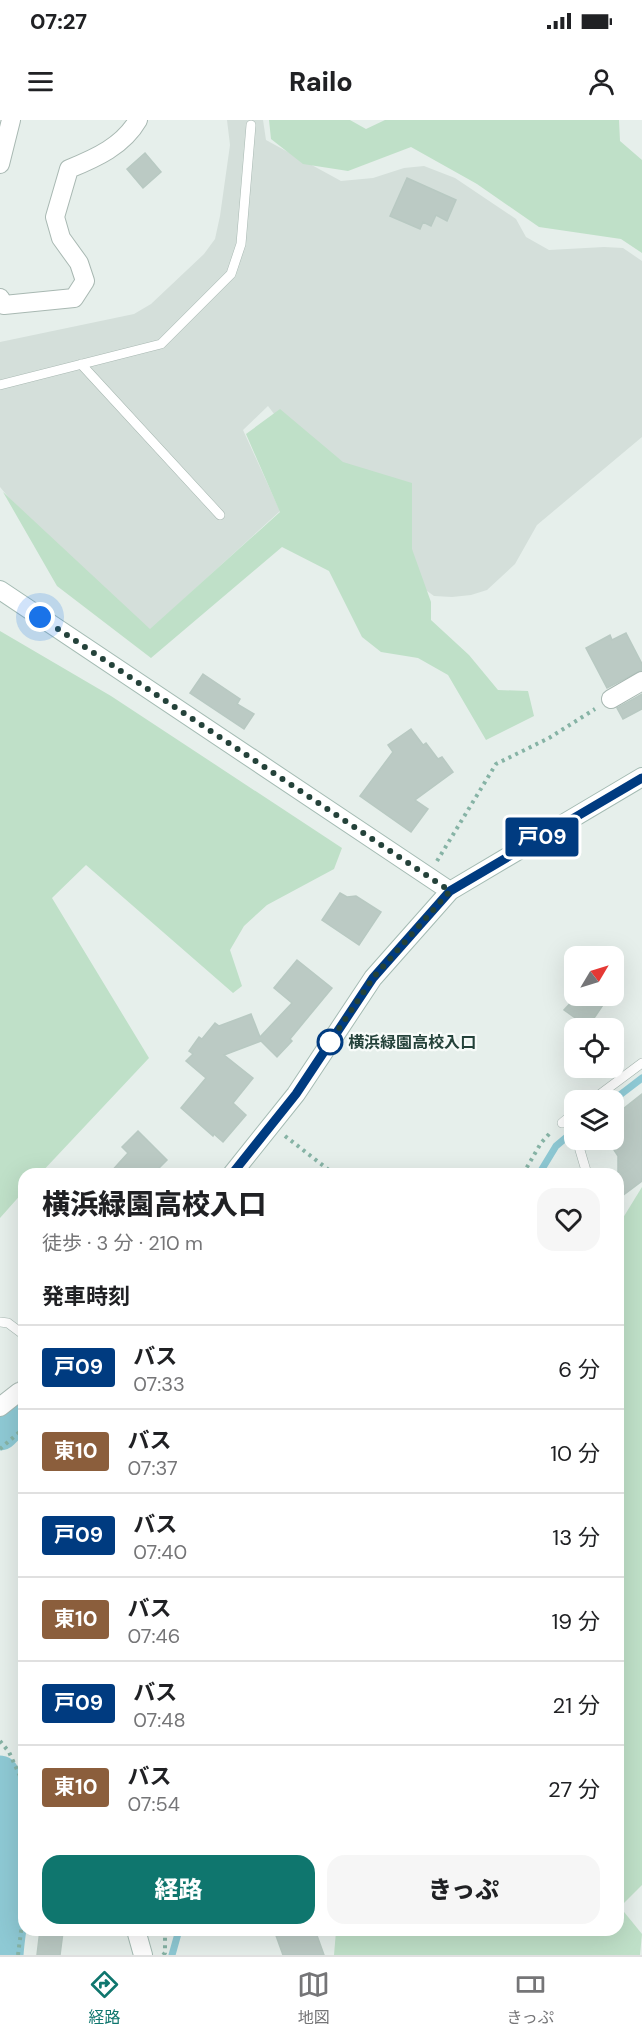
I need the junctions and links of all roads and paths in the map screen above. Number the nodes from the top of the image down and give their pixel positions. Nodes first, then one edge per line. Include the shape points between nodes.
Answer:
1 (11, 120) edge
2 (138, 120) edge
3 (251, 125) dead end
4 (0, 164) edge
5 (0, 298) edge
6 (81, 364) junction
7 (0, 385) edge
8 (220, 515) dead end
9 (0, 590) edge
10 (642, 681) edge
11 (611, 699) joint
12 (642, 777) edge
13 (437, 861) dead end
14 (450, 891) junction
15 (642, 1063) edge
16 (606, 1090) edge
17 (562, 1123) edge
18 (273, 1125) junction
19 (580, 1150) edge
20 (237, 1168) edge
21 (327, 1168) edge
22 (526, 1168) edge
23 (585, 1168) edge
24 (0, 1322) edge
25 (18, 1330) edge
26 (18, 1391) edge
27 (1, 1404) edge
28 (18, 1433) edge
29 (0, 1449) edge
30 (0, 1741) edge
31 (18, 1772) edge
32 (20, 1936) edge
33 (138, 1936) edge
34 (165, 1936) edge
35 (18, 1955) edge
36 (143, 1955) edge
37 (163, 1955) edge

1 - 4 street
2 - 5 street via 131,132 101,156 69,169 55,217 61,238 79,263 85,281 74,298 4,305
3 - 6 lane via 241,244 231,274 161,344
6 - 7 lane
6 - 8 lane
9 - 14 street
10 - 11 street
11 - 13 path via 549,738 496,764
12 - 14 street
14 - 18 street via 373,978
15 - 16 lane
17 - 22 path via 541,1143
18 - 20 street
18 - 21 path
19 - 23 lane
24 - 25 lane
26 - 27 street
28 - 29 path
30 - 31 path
32 - 35 path
33 - 36 street
34 - 37 path

